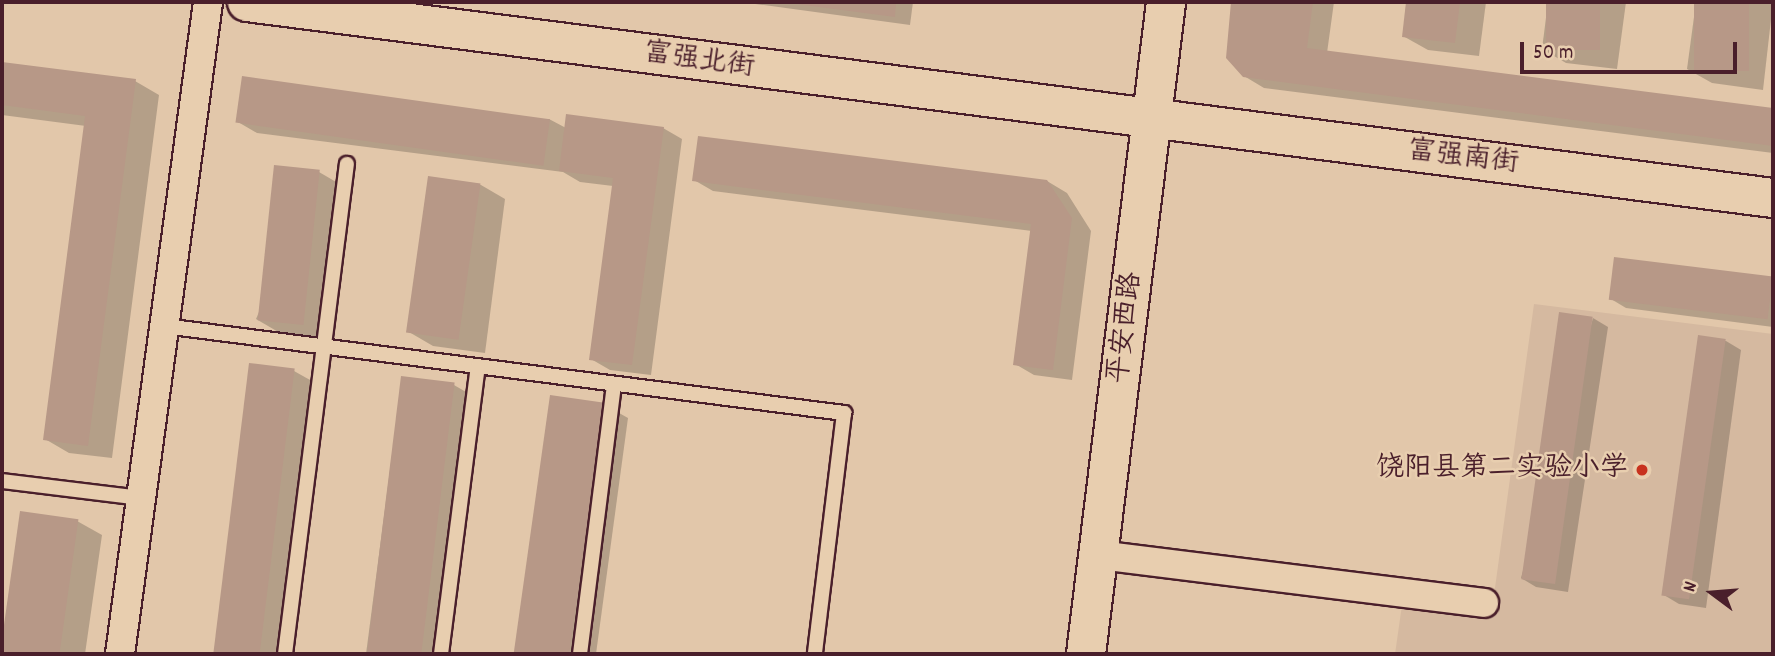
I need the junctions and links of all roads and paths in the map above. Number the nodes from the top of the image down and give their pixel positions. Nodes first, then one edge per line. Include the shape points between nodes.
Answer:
1 (208, 2) edge
2 (247, 2) edge
3 (1166, 2) edge
4 (1152, 120) junction
5 (347, 164) dead end
6 (1773, 198) edge
7 (164, 326) junction
8 (323, 347) junction
9 (478, 366) junction
10 (614, 384) junction
11 (2, 481) edge
12 (140, 498) junction
13 (1100, 555) junction
14 (1484, 603) dead end
15 (815, 653) edge
16 (120, 654) edge
17 (285, 654) edge
18 (441, 654) edge
19 (580, 654) edge
20 (1086, 654) edge

1 - 7 street
2 - 4 street, 富强北街
3 - 4 street, 平安西路
4 - 6 street, 富强南街
4 - 13 street, 平安西路
5 - 8 lane
7 - 8 lane
7 - 12 street
8 - 9 lane
8 - 17 lane
9 - 10 lane
9 - 18 lane
10 - 15 lane via 844,413
10 - 19 lane
11 - 12 lane
12 - 16 street
13 - 14 street
13 - 20 street, 平安西路

